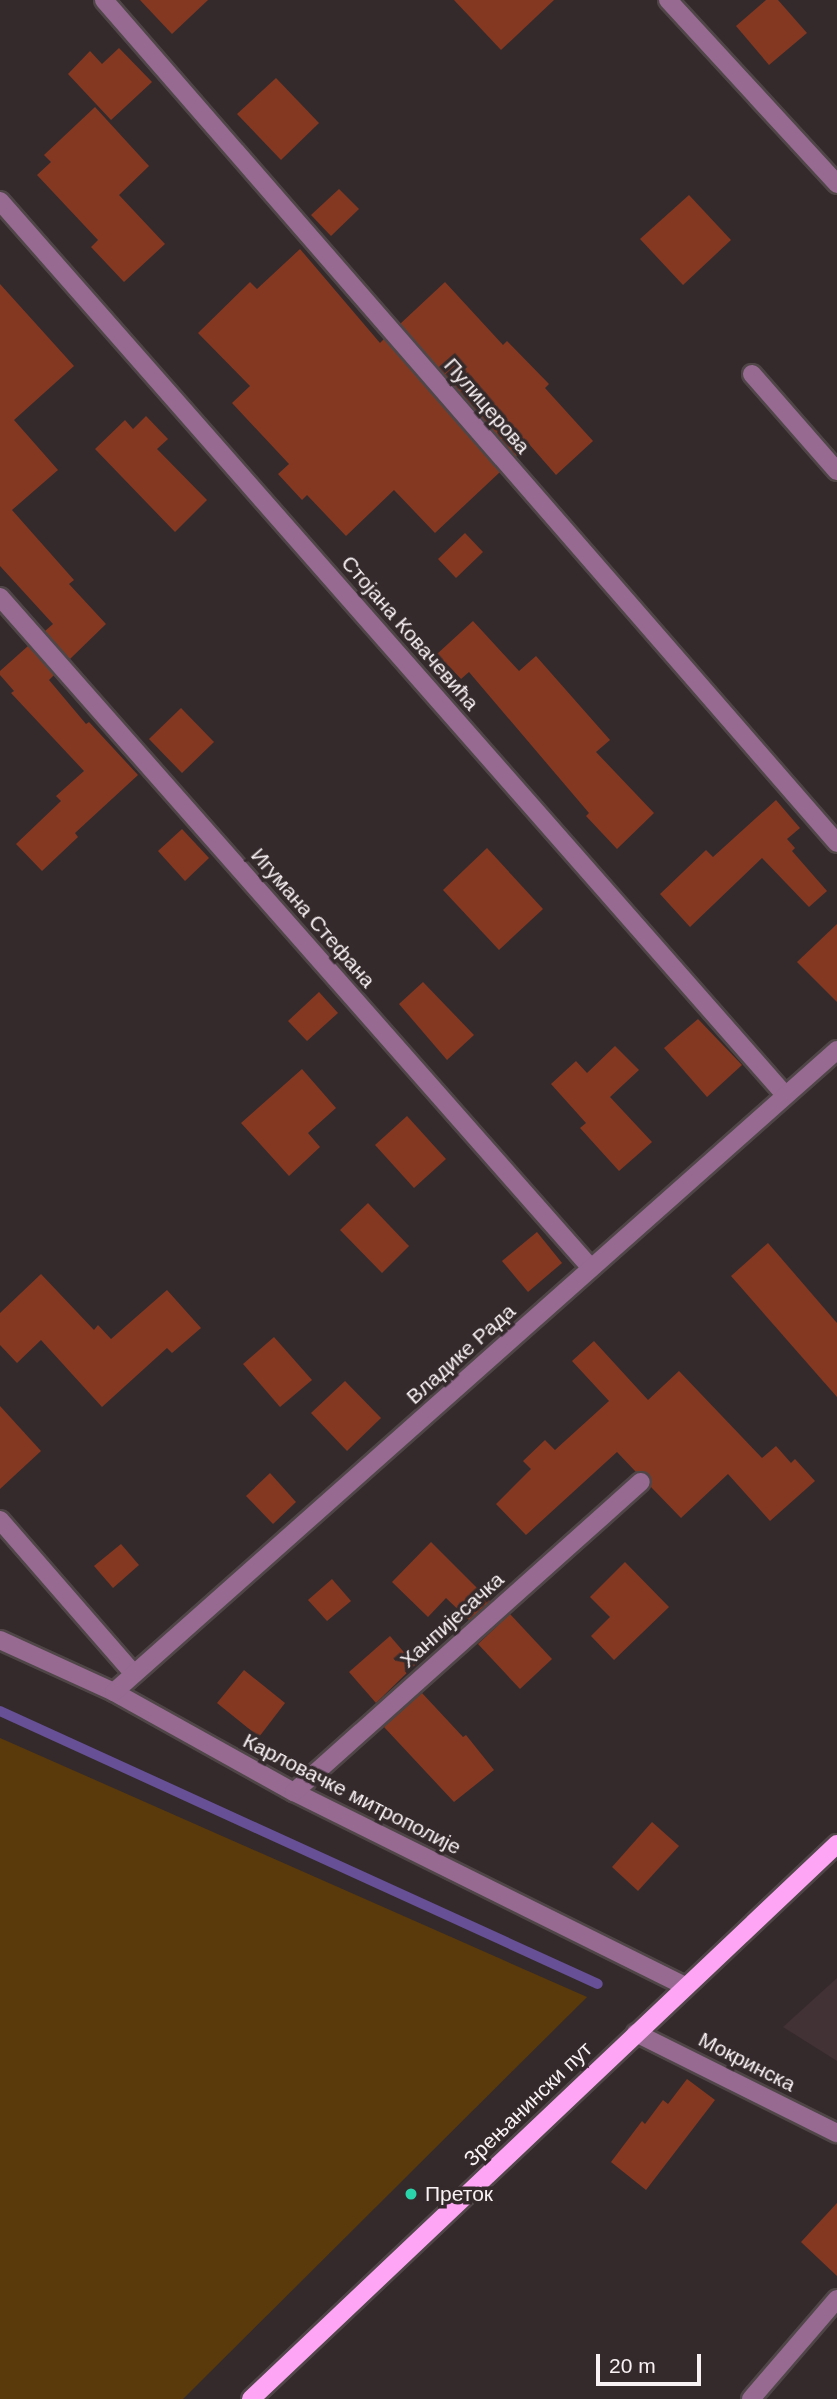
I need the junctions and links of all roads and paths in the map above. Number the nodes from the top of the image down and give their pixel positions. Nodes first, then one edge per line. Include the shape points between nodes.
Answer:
1 (104, 0) edge
2 (668, 0) edge
3 (837, 184) edge
4 (0, 201) edge
5 (752, 374) dead end
6 (837, 471) edge
7 (0, 597) edge
8 (837, 843) edge
9 (837, 1049) edge
10 (785, 1096) junction
11 (591, 1268) junction
12 (641, 1482) dead end
13 (0, 1520) edge
14 (0, 1640) edge
15 (134, 1674) junction
16 (114, 1692) junction
17 (294, 1792) junction
18 (837, 1844) edge
19 (685, 1986) junction
20 (636, 2033) junction
21 (837, 2133) edge
22 (837, 2299) edge
23 (251, 2399) edge
24 (751, 2399) edge

1 - 8 street, Пулицерова
2 - 3 street
4 - 10 street, Стојана Ковачевића
5 - 6 street
7 - 11 street, Игумана Стефана
9 - 10 street, Владике Рада
10 - 11 street, Владике Рада
11 - 15 street, Владике Рада
12 - 17 street, Ханпијесачка
13 - 15 street
14 - 16 street, Карловачке митрополије
15 - 16 street, Владике Рада
16 - 17 street, Карловачке митрополије
17 - 19 street, Карловачке митрополије
18 - 19 main road, Зрењанински пут
19 - 20 main road, Зрењанински пут
20 - 21 street, Мокринска
20 - 23 main road, Зрењанински пут
22 - 24 street

